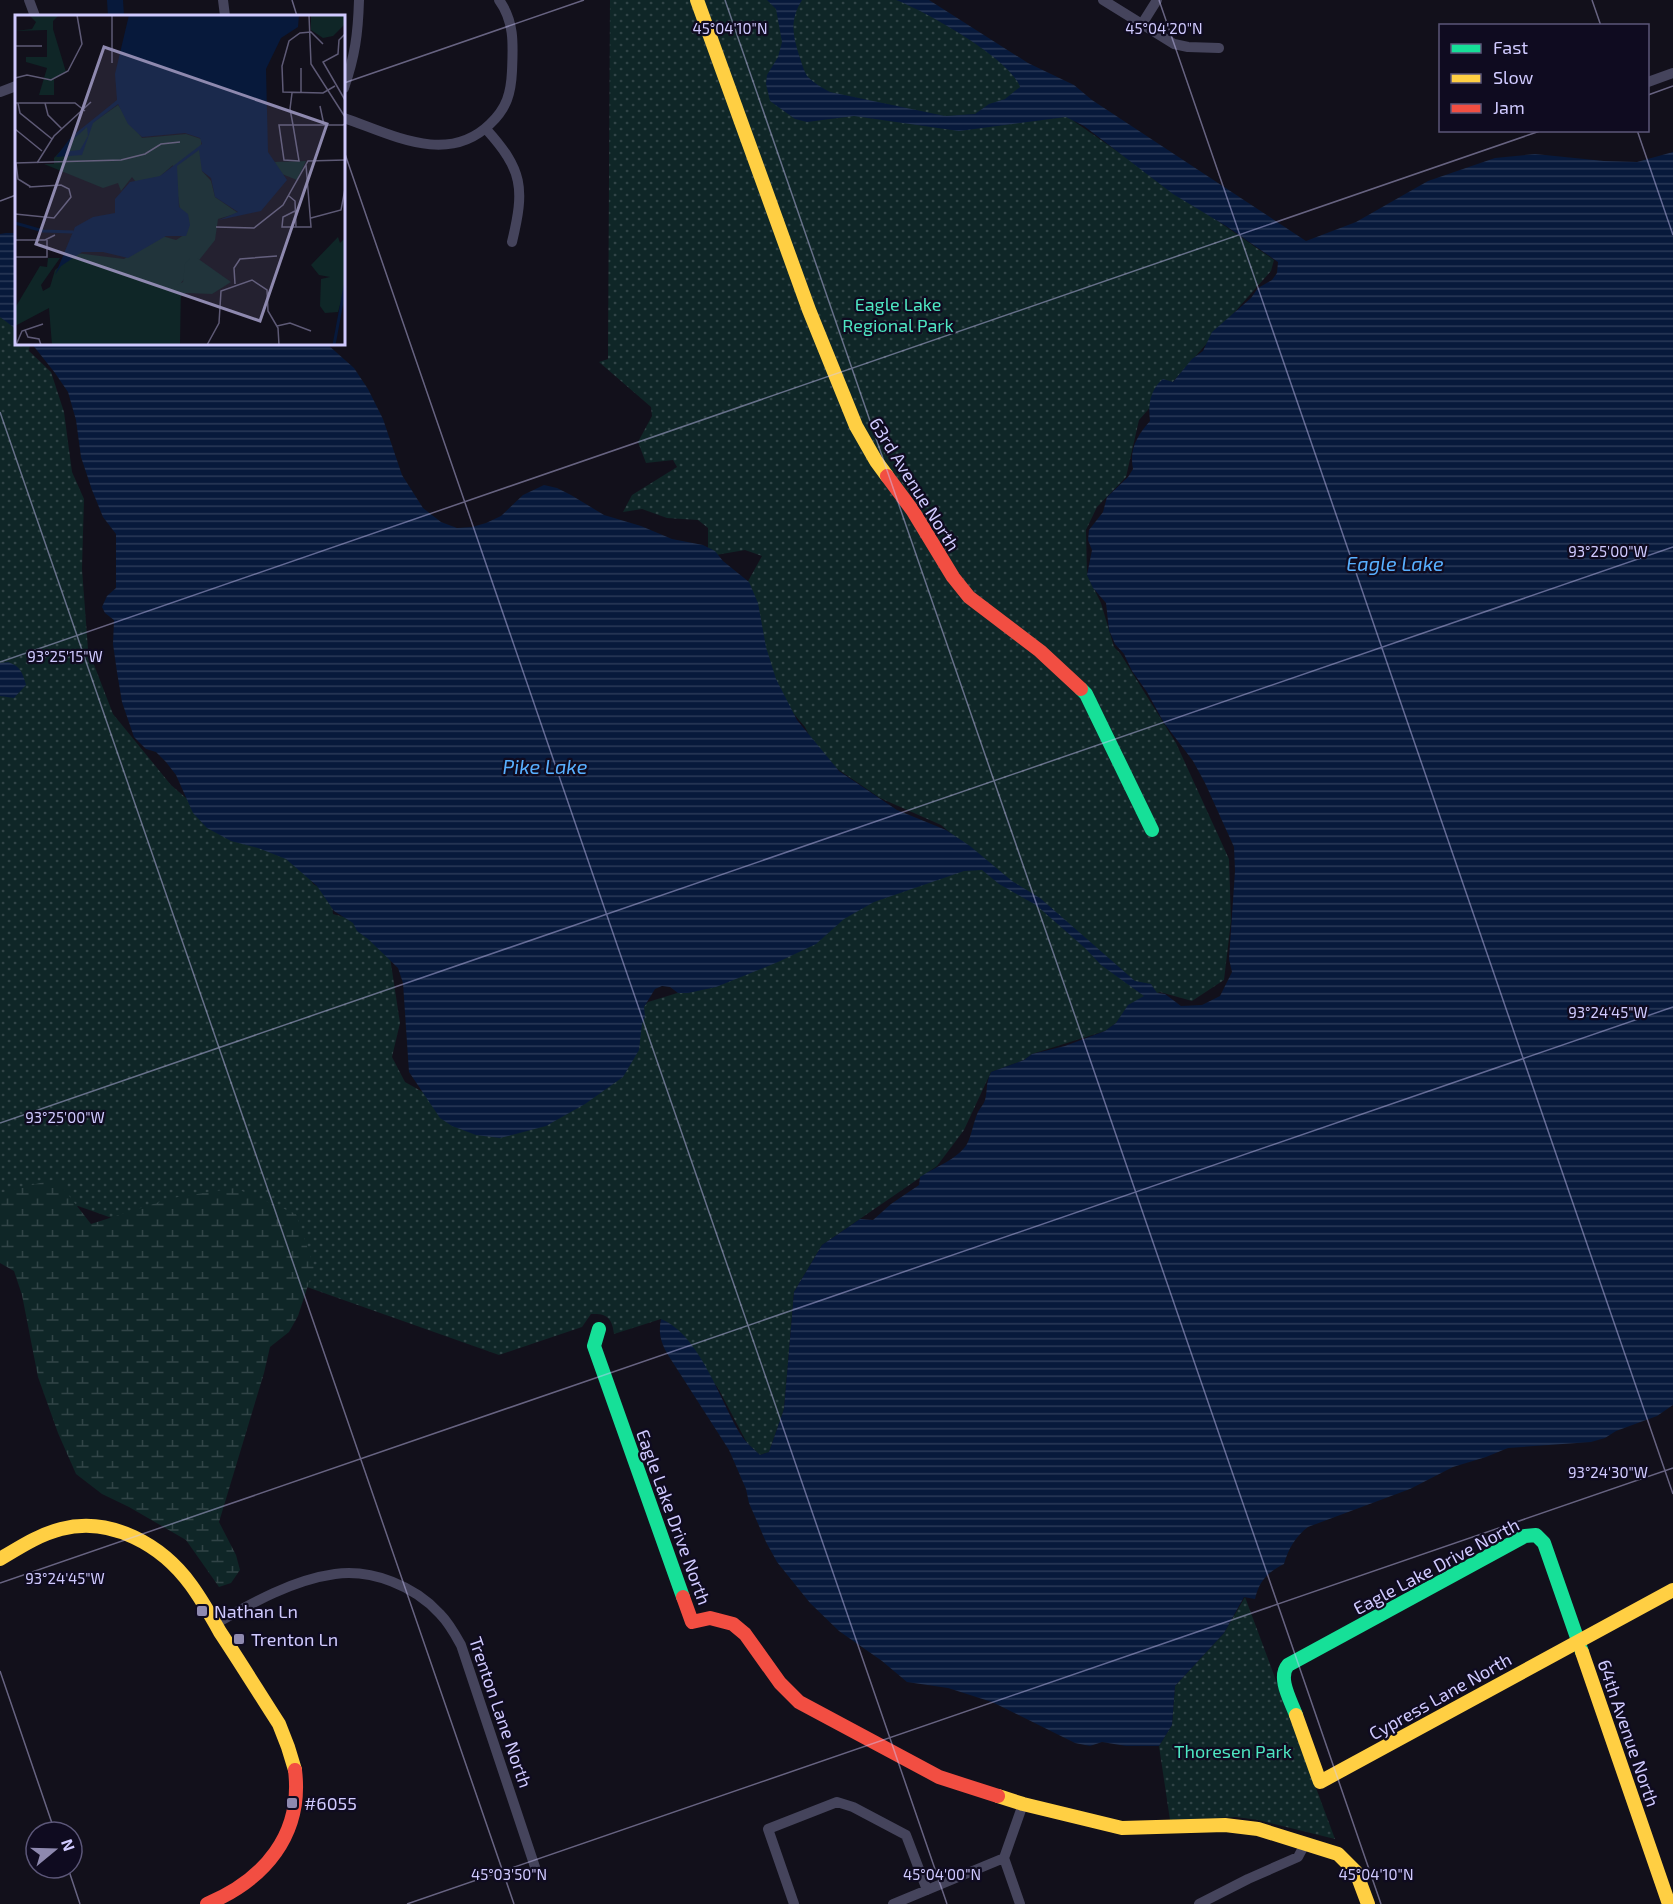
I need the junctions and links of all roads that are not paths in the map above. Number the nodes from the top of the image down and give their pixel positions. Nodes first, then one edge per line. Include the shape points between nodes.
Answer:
1 (29, 0) edge
2 (359, 0) edge
3 (698, 0) edge
4 (1103, 0) edge
5 (1157, 0) edge
6 (502, 2) edge
7 (35, 15) edge
8 (1142, 24) junction
9 (1219, 48) dead end
10 (1673, 73) edge
11 (1649, 81) edge
12 (345, 85) edge
13 (15, 87) edge
14 (0, 92) edge
15 (345, 118) edge
16 (486, 129) junction
17 (512, 242) dead end
18 (1152, 830) dead end
19 (599, 1329) dead end
20 (0, 1559) edge
21 (1672, 1592) edge
22 (215, 1624) junction
23 (1578, 1641) junction
24 (1320, 1782) joint
25 (1023, 1804) junction
26 (1305, 1844) junction
27 (1004, 1858) junction
28 (535, 1867) dead end
29 (1667, 1880) edge
30 (927, 1890) junction
31 (207, 1904) edge
32 (794, 1904) edge
33 (893, 1904) edge
34 (1020, 1904) edge
35 (1199, 1904) edge
36 (1368, 1904) edge
37 (1669, 1904) edge

1 - 7 street
2 - 12 street via 354,58
3 - 18 street, 63rd Avenue North via 801,289 856,426 969,597 1040,651 1086,694
4 - 8 street
5 - 8 street
6 - 16 street via 512,34 510,94
8 - 9 street via 1174,44
10 - 11 street
13 - 14 street
15 - 16 street via 430,145 459,144
16 - 17 street via 510,159 519,181 519,210
19 - 25 street, Eagle Lake Drive North via 594,1346 693,1622 710,1618 732,1624 745,1634 780,1683 799,1702 895,1755 939,1777
20 - 22 street via 42,1535 64,1528 106,1528 129,1533 164,1554 179,1569
21 - 23 street
22 - 28 street, Trenton Lane North via 287,1587 336,1574 378,1578 420,1597 440,1613 461,1645
22 - 31 street via 279,1724 297,1785 292,1818 274,1857 253,1880
23 - 24 street, Cypress Lane North
23 - 24 street, Eagle Lake Drive North via 1544,1543 1532,1534 1299,1660 1284,1670 1283,1677
23 - 29 street, 64th Avenue North
25 - 26 street, Eagle Lake Drive North via 1122,1828 1246,1826
25 - 27 street
26 - 35 street via 1298,1857
26 - 36 street, Eagle Lake Drive North via 1338,1854 1351,1865
27 - 30 street
27 - 34 street
29 - 37 street, 64th Avenue North
30 - 32 street via 906,1835 837,1802 768,1829
30 - 33 street

